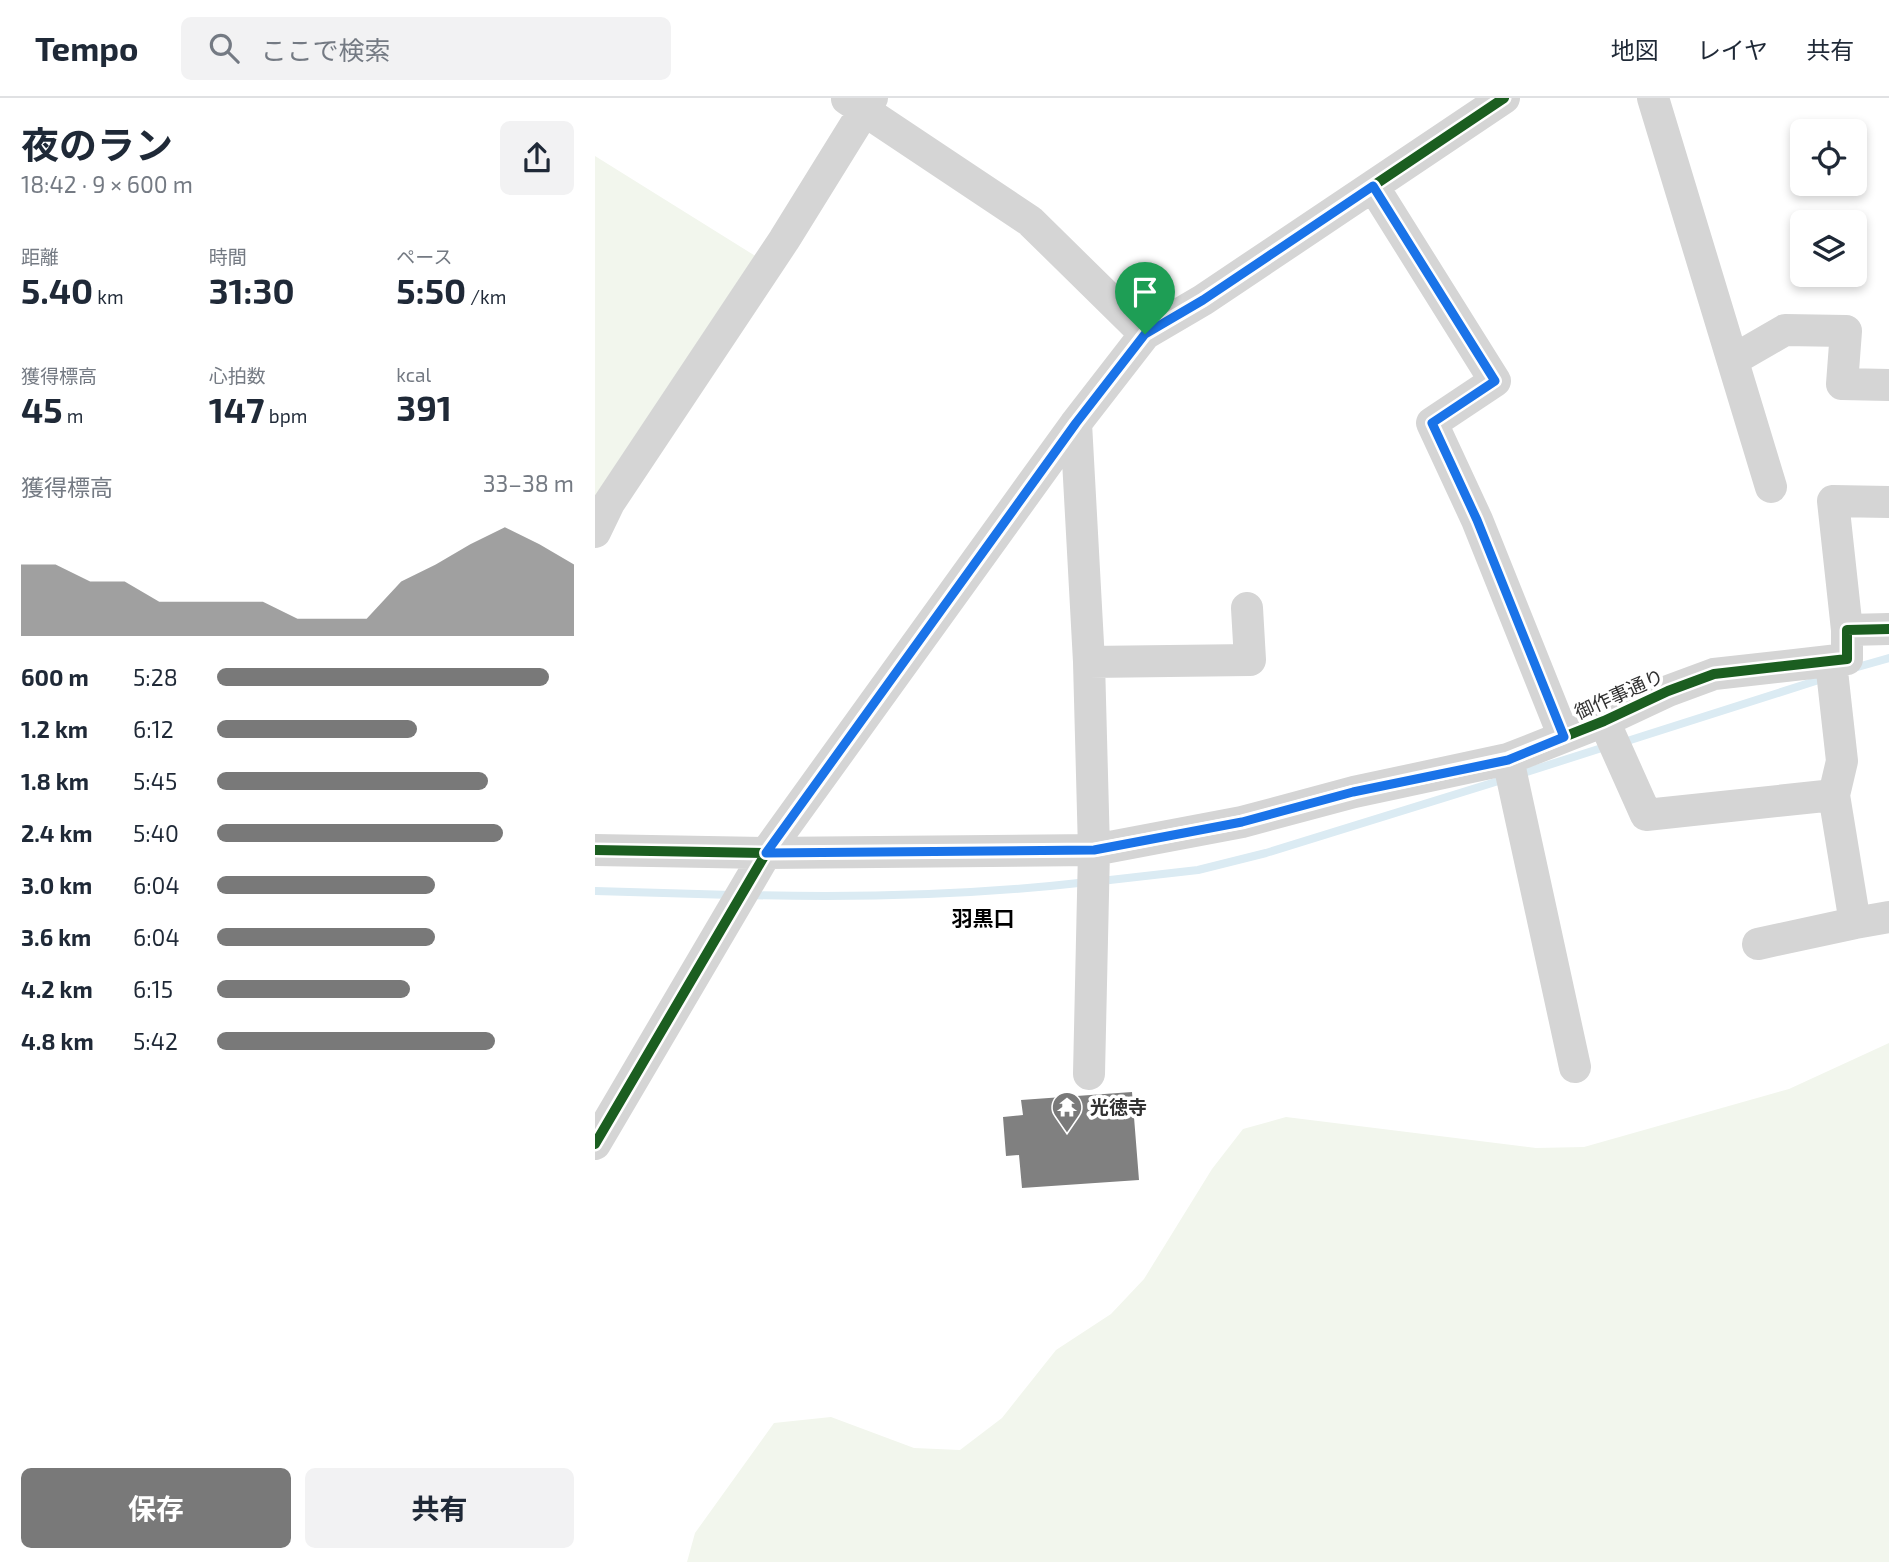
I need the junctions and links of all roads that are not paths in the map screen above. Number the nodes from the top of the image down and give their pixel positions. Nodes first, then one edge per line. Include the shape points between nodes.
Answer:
1 (1504, 98) edge
2 (1653, 98) edge
3 (861, 102) edge
4 (1373, 186) junction
5 (1145, 334) junction
6 (1733, 360) junction
7 (1889, 385) edge
8 (1076, 423) junction
9 (1771, 487) dead end
10 (1889, 502) edge
11 (595, 532) edge
12 (1247, 608) dead end
13 (1889, 629) edge
14 (1847, 630) junction
15 (1089, 662) junction
16 (1831, 662) junction
17 (1604, 721) junction
18 (1564, 737) junction
19 (1508, 760) junction
20 (1834, 795) junction
21 (595, 850) edge
22 (1094, 850) junction
23 (766, 853) junction
24 (1889, 917) edge
25 (1855, 923) junction
26 (1758, 944) dead end
27 (1575, 1067) dead end
28 (1089, 1074) dead end
29 (595, 1144) edge

1 - 4 street
2 - 6 street
3 - 5 street via 1030,221
3 - 11 street via 784,240 609,503
4 - 5 street
4 - 18 street via 1495,381 1432,423 1477,520
5 - 8 street
6 - 7 street via 1785,330 1846,331 1842,384
6 - 9 street
8 - 15 street
8 - 23 street
10 - 14 street via 1833,501
12 - 15 street via 1250,660
13 - 14 street
14 - 16 street via 1847,659
15 - 22 street
16 - 17 street, 御作事通り via 1714,674
16 - 20 street via 1842,761
17 - 18 street, 御作事通り
17 - 20 street via 1646,815
18 - 19 street, 御作事通り
19 - 22 street, 御作事通り via 1353,792 1242,822
19 - 27 street
20 - 25 street
21 - 23 street, 御作事通り
22 - 23 street, 御作事通り
22 - 28 street
23 - 29 street
24 - 25 street
25 - 26 street

